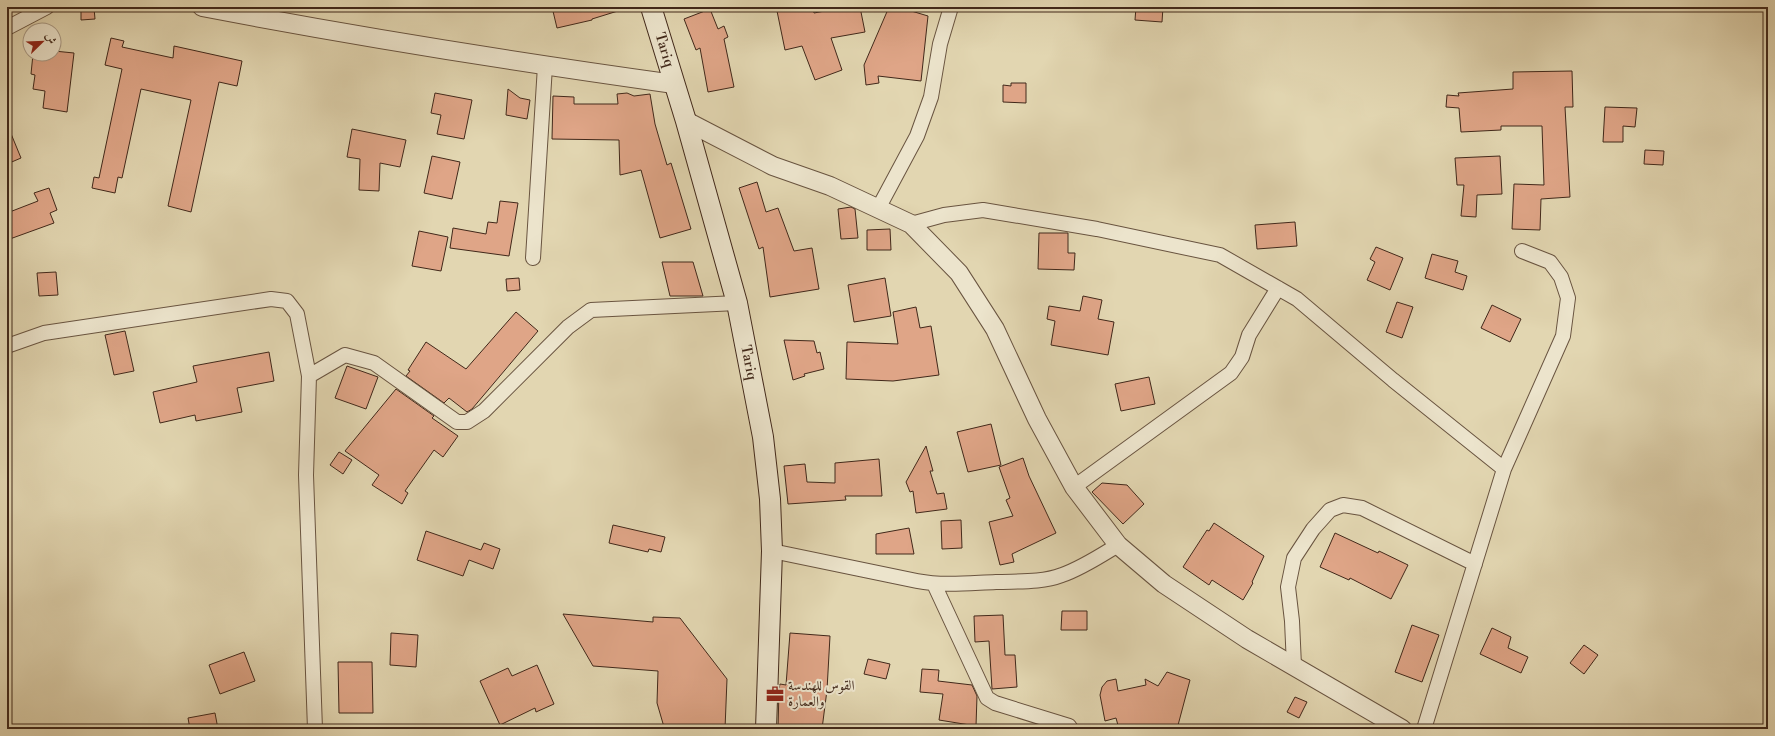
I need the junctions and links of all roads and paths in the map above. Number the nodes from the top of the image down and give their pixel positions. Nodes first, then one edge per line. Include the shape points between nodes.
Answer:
1 (47, 7) edge
2 (202, 7) edge
3 (651, 7) edge
4 (951, 7) edge
5 (7, 28) edge
6 (545, 66) junction
7 (674, 84) junction
8 (686, 121) junction
9 (879, 207) junction
10 (910, 224) junction
11 (1522, 251) dead end
12 (533, 258) dead end
13 (1278, 288) junction
14 (737, 303) junction
15 (7, 346) edge
16 (309, 376) junction
17 (1504, 469) junction
18 (1074, 487) junction
19 (1118, 545) junction
20 (772, 551) junction
21 (1475, 564) junction
22 (934, 584) junction
23 (1294, 666) junction
24 (315, 729) edge
25 (766, 729) edge
26 (1071, 729) edge
27 (1402, 729) edge
28 (1424, 729) edge

1 - 5 street
2 - 6 street
3 - 7 main road, Tariq
4 - 9 street via 940,44 931,97 917,136
6 - 7 street
6 - 12 street
7 - 8 main road, Tariq
8 - 9 street via 773,166
8 - 14 main road, Tariq
9 - 10 street
10 - 13 street via 944,215 983,210 1097,229 1220,255
10 - 18 street via 959,273 995,329 1037,419
11 - 17 street via 1550,262 1561,276 1568,298 1563,336
13 - 17 street via 1297,299
13 - 18 street via 1249,335 1242,357 1231,373
14 - 16 street via 591,310 568,327 484,411 467,422 457,422 374,363 360,358 345,355
14 - 20 main road, Tariq via 763,437 770,499
15 - 16 street via 44,333 271,299 287,301 297,314
16 - 24 street via 306,475
17 - 21 street
18 - 19 street
19 - 22 street via 1069,572 1042,581
19 - 23 street via 1164,584 1247,639
20 - 22 street
20 - 25 main road, Tariq
21 - 23 street via 1362,508 1343,505 1330,510 1313,529 1294,558 1288,587
21 - 28 street
22 - 26 street via 987,698 995,703 1069,726
23 - 27 street

